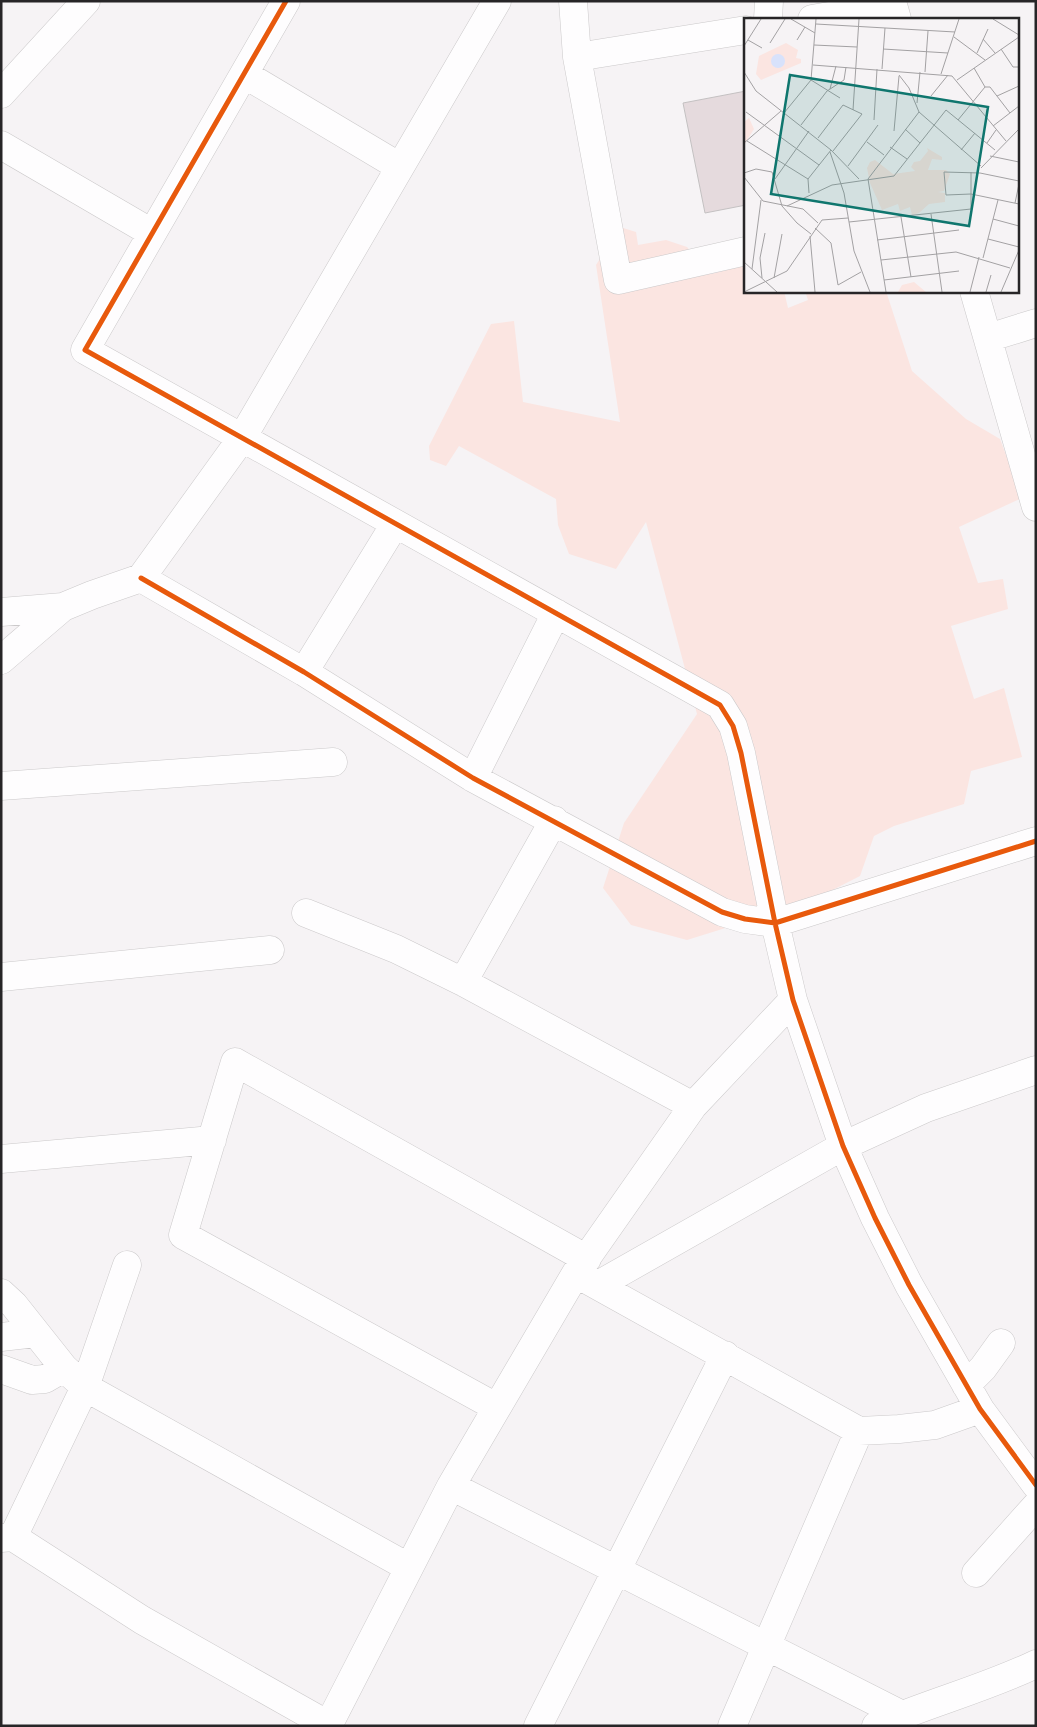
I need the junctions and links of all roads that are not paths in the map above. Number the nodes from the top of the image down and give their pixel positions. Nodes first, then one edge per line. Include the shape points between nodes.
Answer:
1 (86, 1) edge
2 (286, 1) edge
3 (497, 1) edge
4 (573, 1) edge
5 (769, 1) edge
6 (768, 18) edge
7 (818, 18) edge
8 (897, 18) edge
9 (744, 30) edge
10 (577, 57) junction
11 (244, 74) junction
12 (1, 94) edge
13 (1, 145) edge
14 (400, 167) junction
15 (152, 233) junction
16 (744, 251) edge
17 (974, 292) edge
18 (1036, 323) edge
19 (988, 338) junction
20 (242, 438) junction
21 (1036, 507) edge
22 (395, 524) junction
23 (141, 578) junction
24 (63, 607) junction
25 (1, 612) edge
26 (556, 613) junction
27 (1, 660) edge
28 (304, 672) junction
29 (333, 762) dead end
30 (473, 778) junction
31 (1, 786) edge
32 (554, 820) junction
33 (1036, 841) edge
34 (306, 913) dead end
35 (775, 923) junction
36 (270, 950) dead end
37 (1, 977) edge
38 (463, 982) junction
39 (793, 1000) junction
40 (1036, 1070) edge
41 (693, 1106) junction
42 (212, 1140) junction
43 (843, 1146) junction
44 (1, 1159) edge
45 (127, 1265) dead end
46 (587, 1272) junction
47 (1, 1293) edge
48 (36, 1333) junction
49 (1, 1337) edge
50 (1001, 1343) dead end
51 (725, 1355) junction
52 (64, 1368) junction
53 (1, 1369) edge
54 (966, 1385) junction
55 (85, 1387) junction
56 (496, 1407) junction
57 (980, 1409) junction
58 (859, 1431) junction
59 (1036, 1485) edge
60 (451, 1486) junction
61 (1036, 1506) edge
62 (7, 1537) edge
63 (408, 1567) junction
64 (615, 1570) junction
65 (976, 1573) dead end
66 (766, 1646) junction
67 (1036, 1664) edge
68 (902, 1715) junction
69 (328, 1725) edge
70 (538, 1726) edge
71 (732, 1726) edge
72 (876, 1726) edge

1 - 12 street
2 - 11 street
3 - 14 street
4 - 10 street
5 - 6 street
7 - 8 street via 893,5
9 - 10 street
10 - 16 street via 618,280
11 - 14 street
11 - 15 street
13 - 15 street
14 - 20 street
15 - 20 street via 85,350
17 - 19 street
18 - 19 street
19 - 21 street
20 - 22 street
20 - 23 street
22 - 26 street
22 - 28 street
23 - 24 street
23 - 28 street
24 - 25 street
24 - 27 street
26 - 30 street
26 - 35 street via 720,705 733,726 741,753
28 - 30 street
29 - 31 street
30 - 32 street
32 - 35 street via 722,912
32 - 38 street
33 - 35 street
34 - 38 street via 396,949
35 - 39 street
36 - 37 street
38 - 41 street
39 - 41 street
39 - 43 street
40 - 43 street via 926,1108
41 - 46 street
42 - 44 street
42 - 46 street via 235,1062
42 - 56 street via 182,1235
43 - 46 street
43 - 54 street via 908,1285
45 - 55 street
46 - 51 street
46 - 56 street
47 - 48 street via 14,1304
48 - 49 street
48 - 52 street
50 - 54 street
51 - 58 street
51 - 64 street
52 - 53 street via 45,1379 32,1380
52 - 55 street
54 - 57 street
55 - 62 street
55 - 63 street
56 - 60 street
57 - 58 street via 935,1424
57 - 59 street
58 - 66 street
60 - 63 street
60 - 64 street
61 - 65 street
62 - 69 street via 142,1620
63 - 69 street
64 - 66 street
64 - 70 street
66 - 68 street
66 - 71 street
67 - 68 street
68 - 72 street

